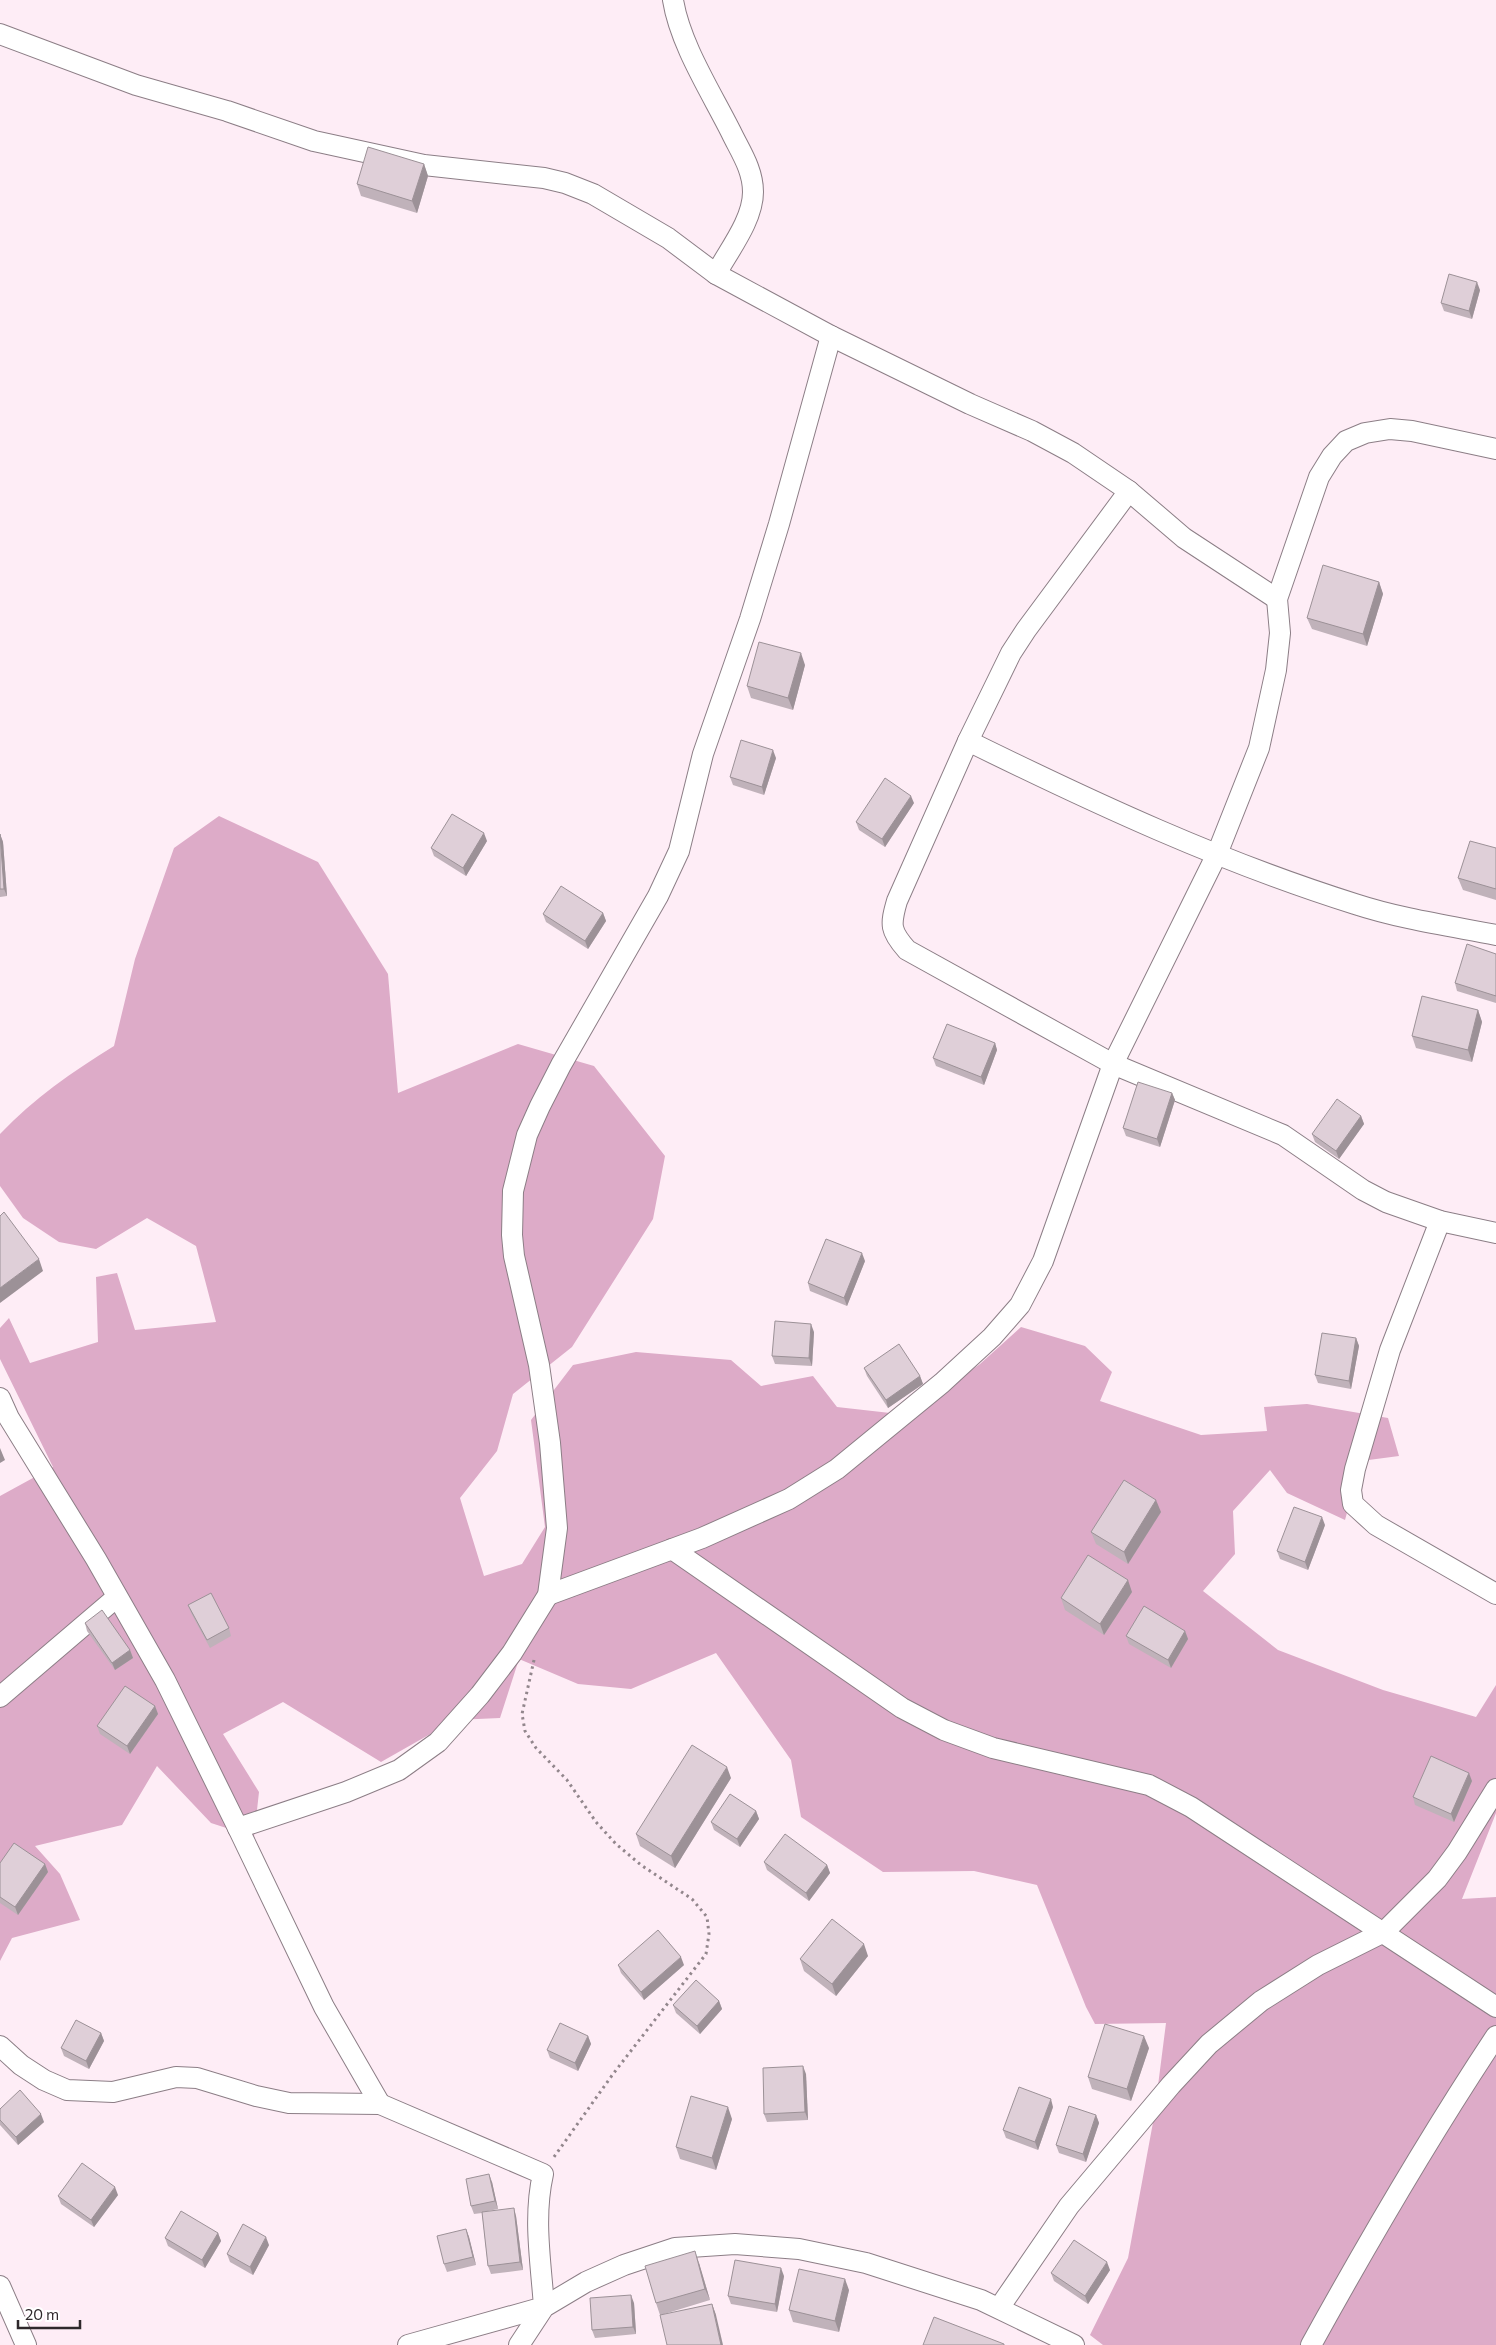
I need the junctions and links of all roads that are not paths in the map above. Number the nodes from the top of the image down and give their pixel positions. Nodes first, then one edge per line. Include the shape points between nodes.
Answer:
1 (673, 0) edge
2 (0, 34) edge
3 (716, 274) junction
4 (831, 336) junction
5 (1496, 449) edge
6 (1129, 491) junction
7 (1277, 599) junction
8 (968, 740) junction
9 (1217, 854) junction
10 (1496, 935) edge
11 (1113, 1064) junction
12 (1440, 1221) junction
13 (1496, 1233) edge
14 (0, 1398) edge
15 (672, 1549) junction
16 (548, 1594) junction
17 (1496, 1594) edge
18 (117, 1597) junction
19 (0, 1697) edge
20 (1496, 1790) edge
21 (238, 1828) junction
22 (1384, 1932) junction
23 (1496, 2007) edge
24 (1496, 2036) edge
25 (0, 2046) edge
26 (380, 2104) junction
27 (0, 2286) edge
28 (544, 2307) junction
29 (998, 2308) junction
30 (26, 2345) edge
31 (408, 2345) edge
32 (519, 2345) edge
33 (1074, 2345) edge
34 (1311, 2345) edge

1 - 3 street via 676,16 700,71 749,167 753,192 747,217
2 - 3 street via 136,85 314,141 424,165 565,182 593,194 668,238
3 - 4 street
4 - 6 street via 1032,431 1074,453
4 - 16 street via 750,619 703,754 679,851 653,904 540,1106 528,1135 514,1191 514,1256 539,1365 550,1442 557,1528
5 - 7 street via 1390,429 1365,433 1346,441 1319,477
6 - 7 street via 1184,538
6 - 8 street via 1020,638
7 - 9 street via 1280,634 1259,748
8 - 9 street via 1088,800
8 - 11 street via 897,902 891,921 894,936 907,950
9 - 10 street via 1357,905
9 - 11 street
11 - 12 street via 1275,1131 1300,1144 1363,1190 1386,1202
11 - 15 street via 1043,1261 1020,1305 992,1337 942,1383 837,1469 789,1499
12 - 13 street
12 - 17 street via 1390,1350 1355,1469 1351,1490 1353,1504 1376,1525
14 - 18 street
15 - 16 street
15 - 22 street via 902,1708 944,1730 993,1748 1149,1785 1192,1807
16 - 21 street via 512,1653 438,1742 399,1770 346,1792
18 - 19 street
18 - 21 street via 165,1680
20 - 22 street via 1437,1879
21 - 26 street via 324,2007
22 - 23 street
22 - 29 street via 1318,1965 1261,2001 1210,2044 1171,2085 1069,2206
24 - 34 street via 1437,2125
25 - 26 street via 21,2065 67,2090 114,2092 176,2077 197,2078 256,2096 289,2102
26 - 28 street via 543,2174 538,2221
27 - 30 street
28 - 29 street via 624,2265 675,2248 735,2244 799,2249 866,2263
28 - 31 street
28 - 32 street
29 - 33 street

